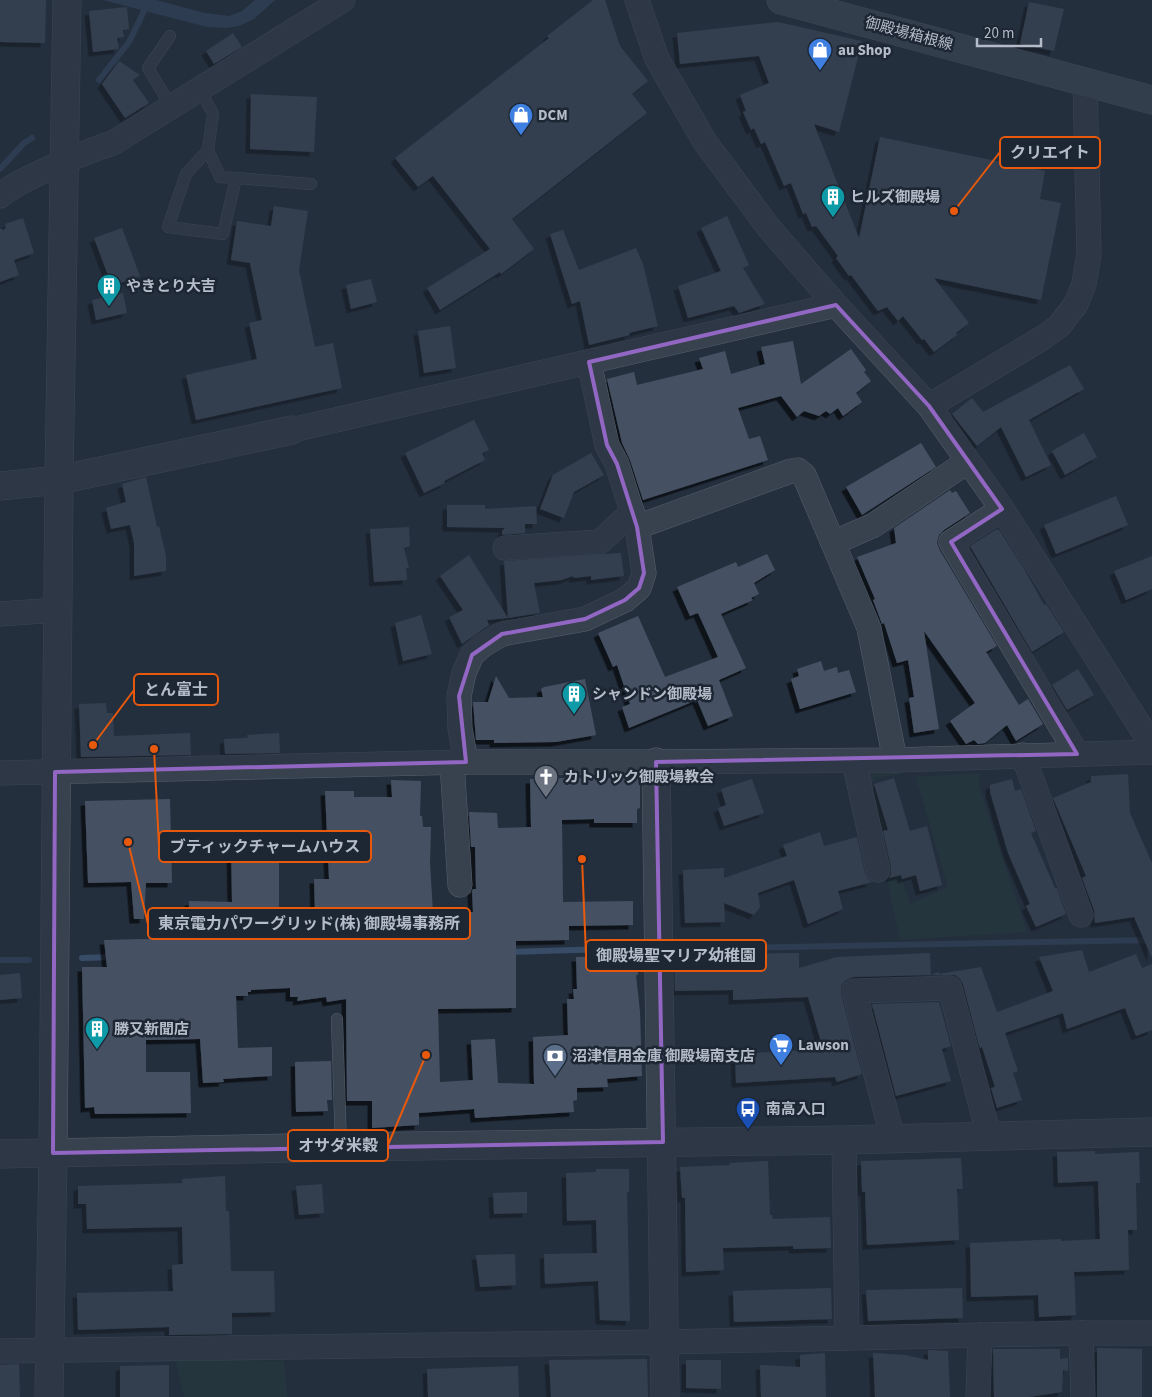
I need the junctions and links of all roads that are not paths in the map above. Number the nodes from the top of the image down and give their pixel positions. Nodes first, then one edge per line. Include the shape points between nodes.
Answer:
1 (67, 0) edge
2 (343, 0) edge
3 (637, 0) edge
4 (782, 0) edge
5 (170, 36) dead end
6 (1085, 81) junction
7 (200, 90) junction
8 (1152, 100) edge
9 (172, 108) junction
10 (208, 150) junction
11 (64, 162) junction
12 (236, 178) junction
13 (311, 184) dead end
14 (0, 196) edge
15 (836, 305) junction
16 (589, 362) junction
17 (929, 406) junction
18 (292, 430) joint
19 (967, 462) junction
20 (59, 480) junction
21 (0, 486) edge
22 (1002, 509) junction
23 (634, 520) junction
24 (833, 543) junction
25 (505, 548) dead end
26 (57, 610) junction
27 (0, 614) edge
28 (1152, 745) edge
29 (1152, 752) edge
30 (1077, 754) junction
31 (1023, 755) junction
32 (854, 760) junction
33 (895, 760) junction
34 (459, 762) junction
35 (656, 762) junction
36 (55, 772) junction
37 (0, 774) edge
38 (878, 870) dead end
39 (460, 885) dead end
40 (1081, 915) dead end
41 (337, 1019) dead end
42 (1152, 1132) edge
43 (989, 1136) junction
44 (893, 1138) junction
45 (844, 1140) junction
46 (663, 1142) junction
47 (341, 1146) junction
48 (53, 1153) junction
49 (0, 1154) edge
50 (1081, 1333) junction
51 (1152, 1334) edge
52 (980, 1335) junction
53 (848, 1338) junction
54 (664, 1342) junction
55 (49, 1350) junction
56 (0, 1351) edge
57 (49, 1397) edge
58 (665, 1397) edge
59 (978, 1397) edge
60 (1083, 1397) edge

1 - 11 street
2 - 7 street
3 - 15 street via 657,59 705,142 769,228
4 - 6 main road, 御殿場箱根線
5 - 9 lane via 148,68
6 - 8 main road, 御殿場箱根線
6 - 17 street via 1089,254 1084,284 1076,304 1059,326 1044,337
7 - 9 street
7 - 10 lane via 213,114
9 - 11 street via 113,143
10 - 12 lane via 220,177
10 - 12 lane via 186,174 168,228 223,234
11 - 14 street via 9,188
11 - 20 street
12 - 13 lane
15 - 16 street
15 - 17 street
16 - 18 street
16 - 23 street via 607,445 618,464
17 - 19 street
18 - 20 street
19 - 22 street
19 - 24 street via 874,525
20 - 21 street
20 - 26 street
22 - 28 street
22 - 30 street via 951,542
23 - 24 street via 798,470 804,475
23 - 25 street via 600,542
23 - 34 street via 644,573 639,588 626,600 585,619 502,634 472,655 464,673 460,696
24 - 33 street via 868,628
26 - 27 street
26 - 36 street
29 - 30 street
30 - 31 street
31 - 33 street
31 - 40 street
32 - 33 street
32 - 35 street
32 - 38 street
34 - 35 street
34 - 36 street
34 - 39 street
35 - 46 street
36 - 37 street
36 - 48 street
41 - 47 lane
42 - 43 street
43 - 44 street
43 - 44 street via 950,988 854,991
44 - 45 street
45 - 46 street
45 - 53 street
46 - 47 street
46 - 54 street
47 - 48 street
48 - 49 street
48 - 55 street
50 - 51 street
50 - 52 street
50 - 60 street
52 - 53 street
52 - 59 street
53 - 54 street
54 - 55 street
54 - 58 street
55 - 56 street
55 - 57 street

